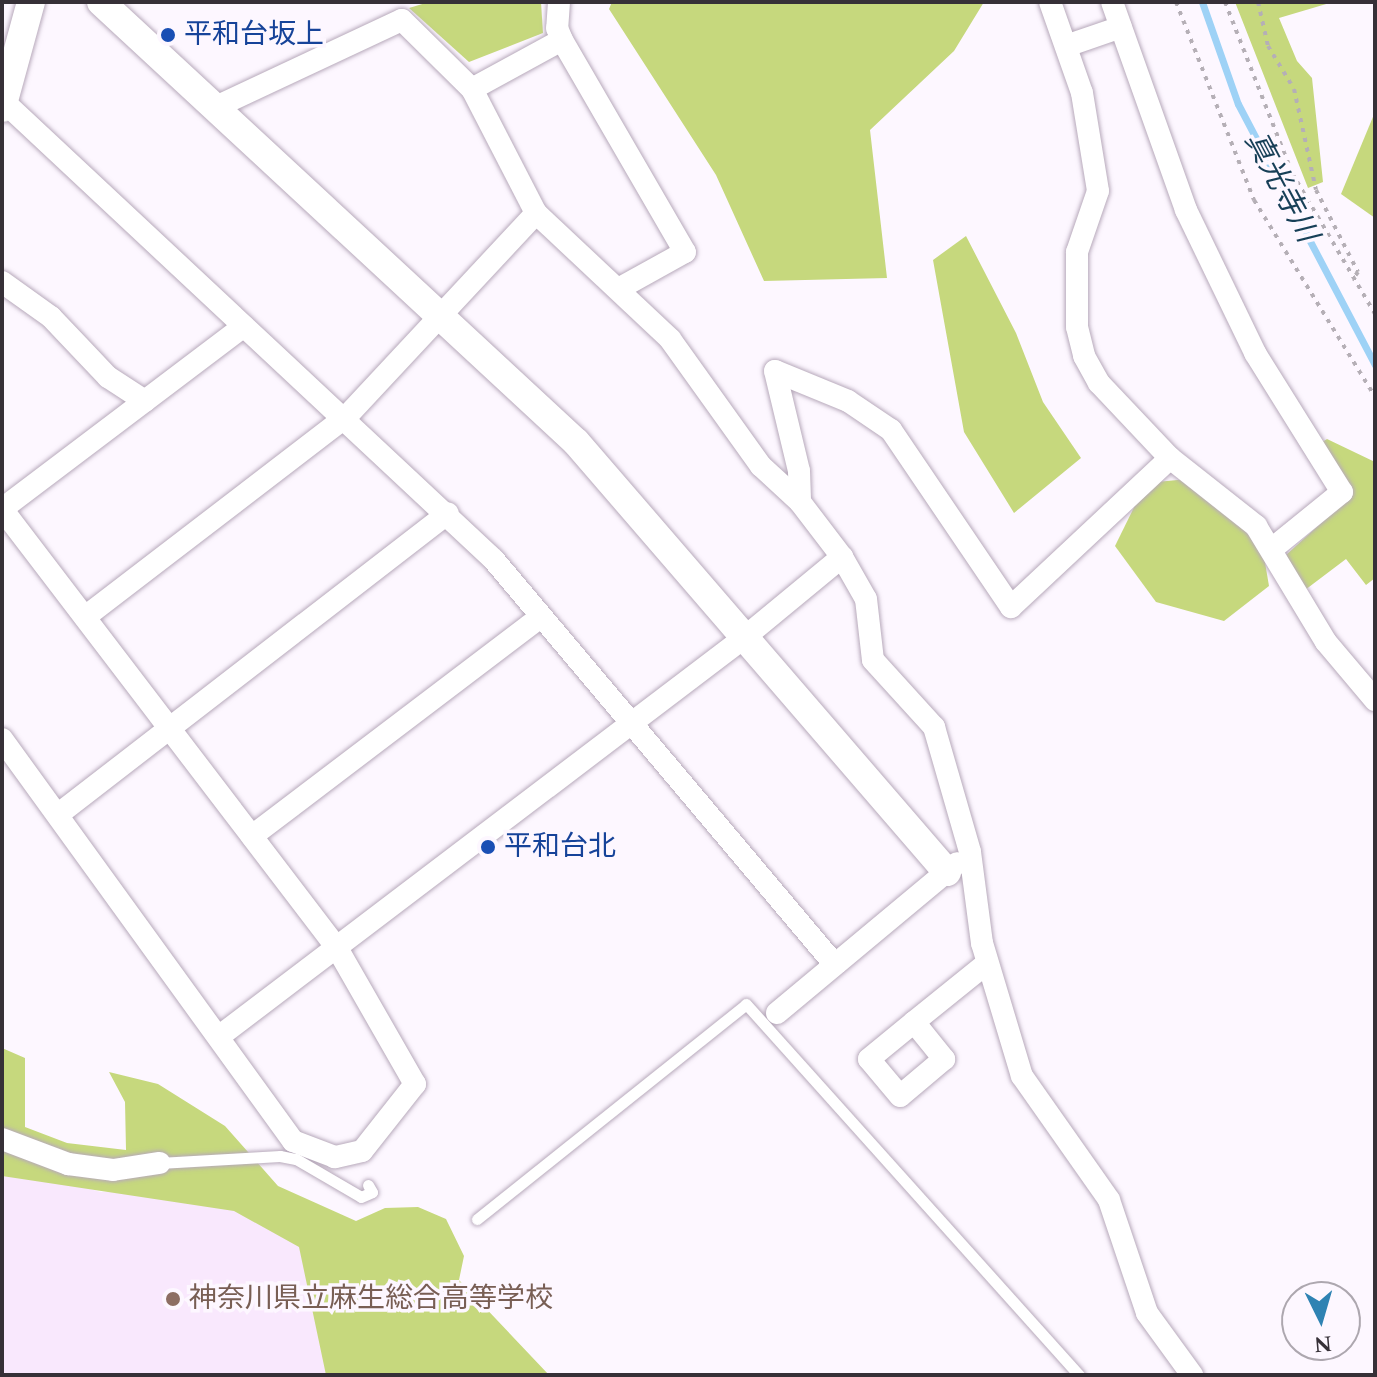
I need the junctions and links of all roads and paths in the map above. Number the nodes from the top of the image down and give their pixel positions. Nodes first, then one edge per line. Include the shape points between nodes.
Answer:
1 (31, 2) edge
2 (101, 2) edge
3 (559, 2) edge
4 (1050, 2) edge
5 (1112, 2) edge
6 (1176, 2) edge
7 (1225, 2) edge
8 (1258, 2) edge
9 (1121, 27) junction
10 (562, 40) junction
11 (1066, 46) junction
12 (472, 89) junction
13 (3, 102) edge
14 (216, 107) junction
15 (536, 213) junction
16 (1352, 280) junction
17 (2, 282) edge
18 (620, 288) junction
19 (1375, 314) edge
20 (444, 317) junction
21 (244, 326) junction
22 (1375, 397) edge
23 (145, 401) junction
24 (346, 417) junction
25 (1170, 458) junction
26 (800, 502) junction
27 (2, 509) edge
28 (448, 513) junction
29 (1273, 548) junction
30 (842, 557) junction
31 (85, 617) junction
32 (541, 617) junction
33 (745, 637) junction
34 (1375, 700) edge
35 (631, 724) junction
36 (169, 727) junction
37 (2, 739) edge
38 (60, 813) junction
39 (252, 836) junction
40 (970, 852) junction
41 (947, 872) junction
42 (337, 948) junction
43 (987, 963) junction
44 (835, 965) junction
45 (771, 1017) junction
46 (914, 1022) dead end
47 (221, 1035) junction
48 (2, 1139) edge
49 (159, 1163) joint
50 (368, 1185) dead end
51 (477, 1219) dead end
52 (1079, 1375) edge
53 (1192, 1375) edge

1 - 13 street
2 - 14 street
3 - 10 street via 557,28
4 - 11 street
5 - 9 street
6 - 22 path via 1254,200
7 - 16 path via 1292,173
8 - 16 path via 1268,46 1294,89 1316,190 1358,272
9 - 11 street
9 - 29 street via 1186,210 1255,353 1342,492
10 - 12 street
10 - 18 street via 685,252
11 - 25 street via 1082,93 1098,191 1077,252 1077,327 1084,356 1099,383
12 - 14 street via 402,20
12 - 15 street
13 - 21 street
14 - 20 street
15 - 18 street
15 - 20 street
16 - 19 path
17 - 23 street via 51,317 108,377
18 - 26 street via 670,339 761,466
20 - 24 street
20 - 33 street via 576,442
21 - 23 street
21 - 24 street
23 - 27 street
24 - 28 street
24 - 31 street
25 - 26 street via 1011,607 891,430 848,401 775,371 799,471
25 - 29 street via 1227,499
26 - 30 street
27 - 31 street
28 - 32 street
28 - 36 street
29 - 34 street via 1326,642
30 - 33 street
30 - 40 street via 866,599 873,660 934,727
31 - 36 street
32 - 35 street
32 - 39 street
33 - 35 street
33 - 41 street
35 - 42 street
35 - 44 street
36 - 38 street
36 - 39 street
37 - 38 street
38 - 47 street
39 - 42 street
40 - 41 street
40 - 43 street
41 - 44 street
42 - 47 street
42 - 47 street via 415,1084 353,1158 293,1141
43 - 46 street
43 - 53 street via 1022,1076 1109,1200 1147,1313
44 - 45 street
45 - 51 lane via 746,1004
45 - 52 lane
48 - 49 street via 68,1164 113,1170
49 - 50 lane via 280,1156 296,1159 361,1197 372,1192

